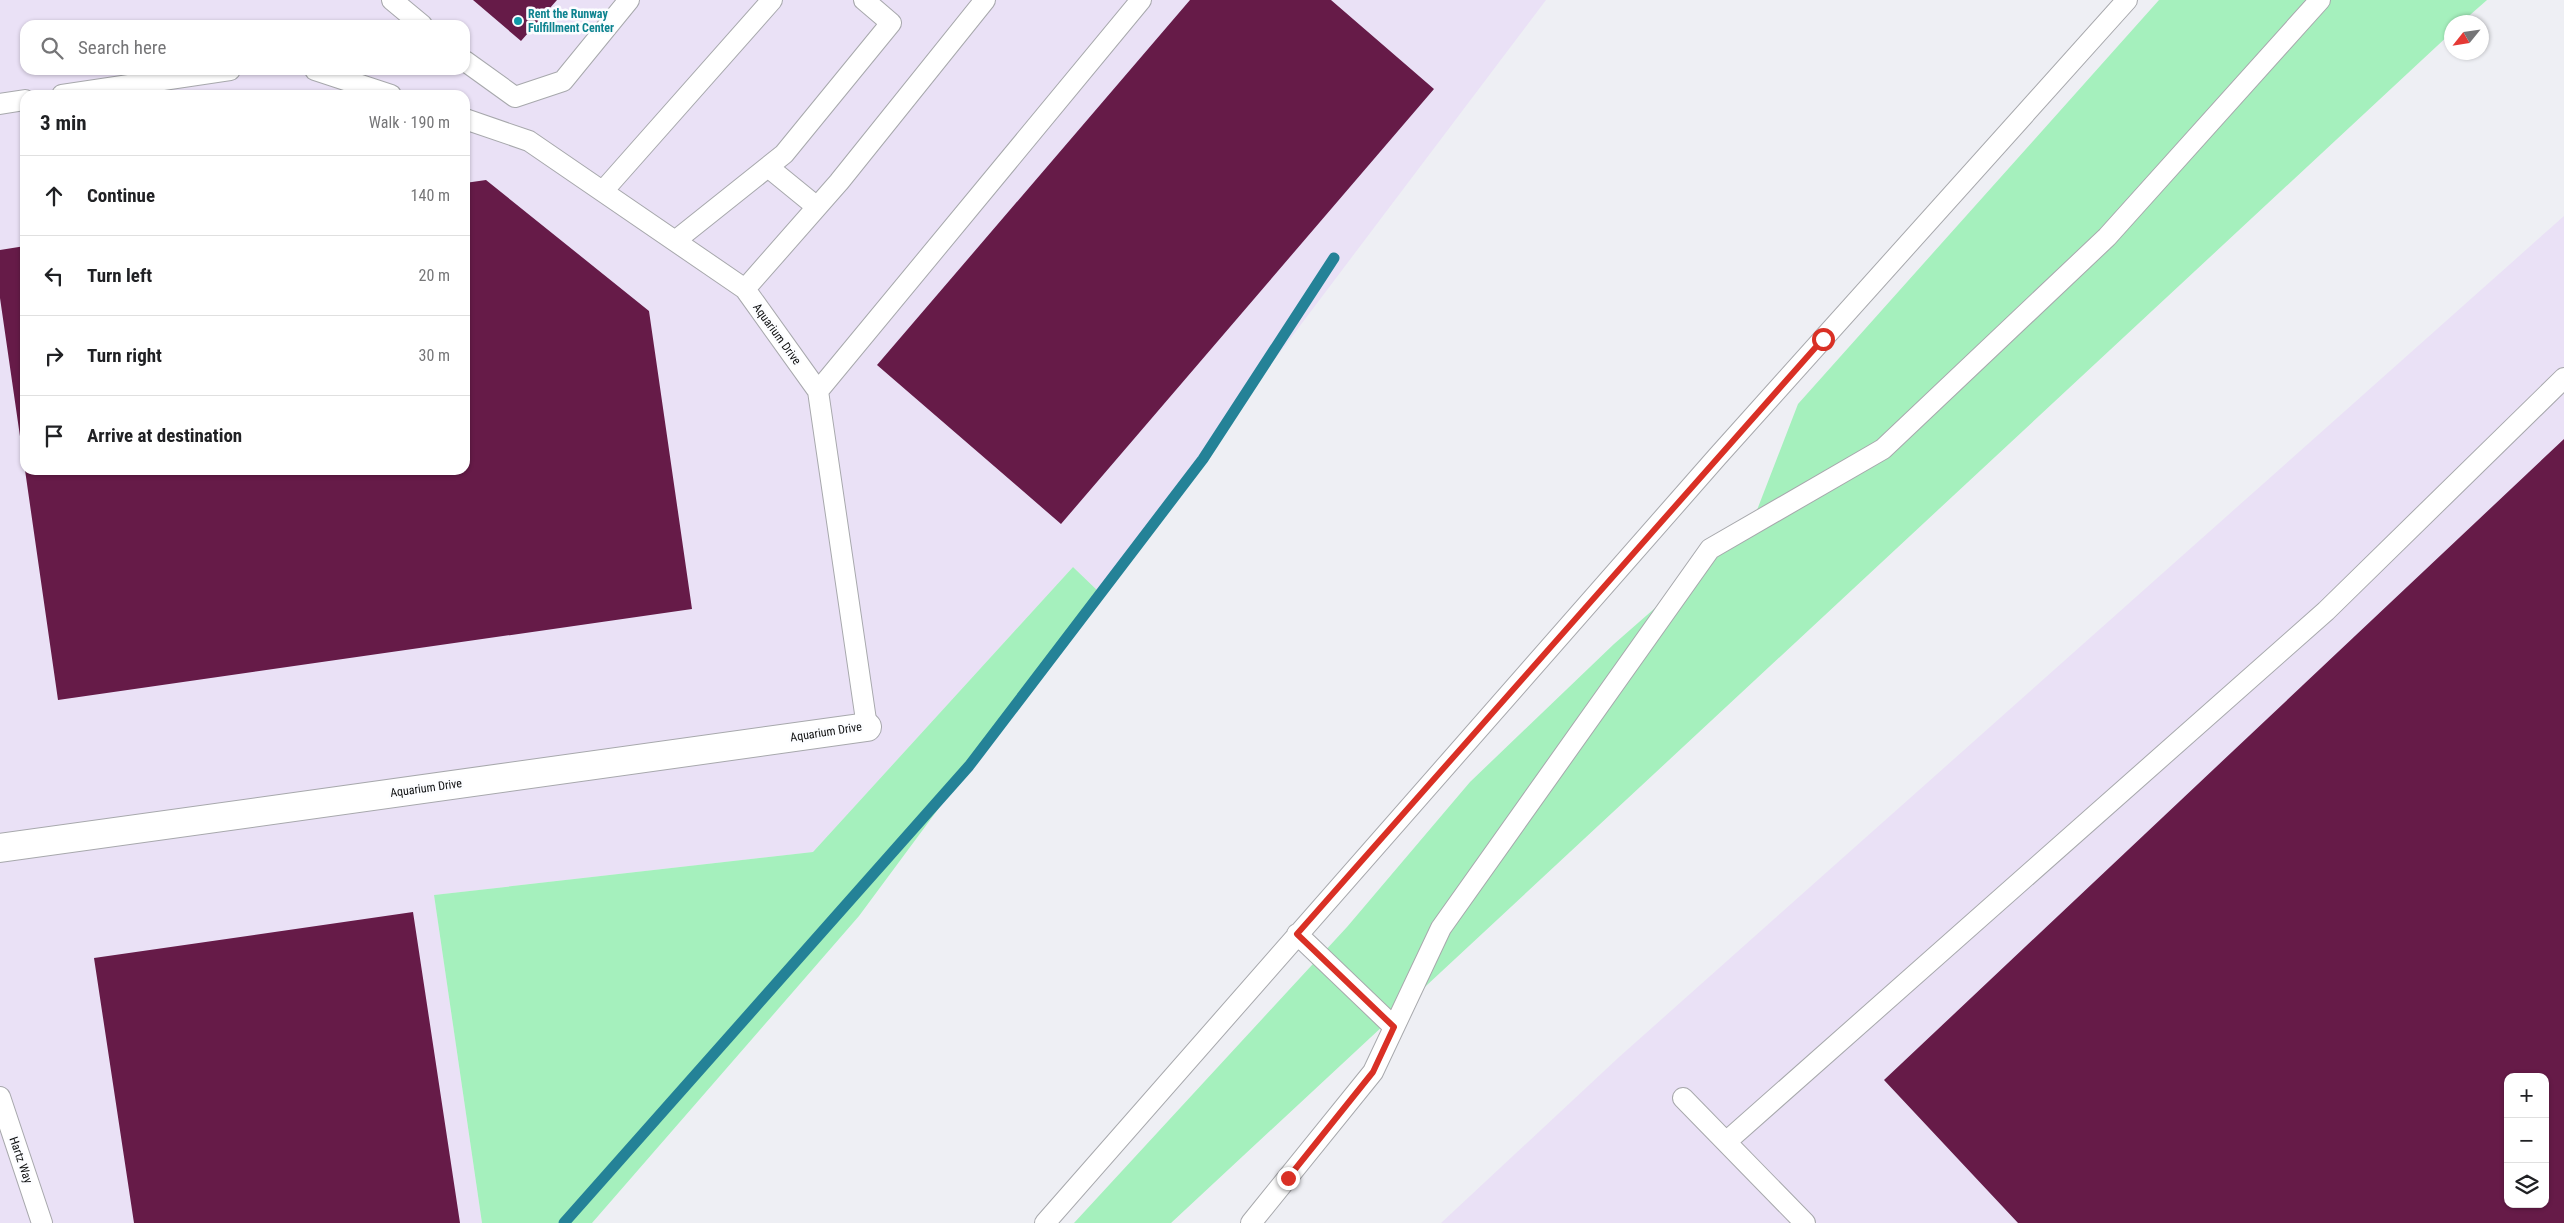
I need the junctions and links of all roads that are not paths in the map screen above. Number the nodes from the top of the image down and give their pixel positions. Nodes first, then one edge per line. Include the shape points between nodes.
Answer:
1 (392, 0) edge
2 (629, 0) edge
3 (772, 0) edge
4 (864, 0) edge
5 (985, 0) edge
6 (1141, 0) edge
7 (2127, 0) edge
8 (2320, 0) edge
9 (416, 20) edge
10 (470, 65) edge
11 (196, 75) edge
12 (330, 75) edge
13 (96, 90) edge
14 (376, 90) edge
15 (20, 101) edge
16 (0, 104) edge
17 (470, 121) edge
18 (768, 167) junction
19 (602, 191) junction
20 (817, 207) junction
21 (675, 241) junction
22 (746, 289) junction
23 (2564, 378) edge
24 (818, 391) junction
25 (867, 727) joint
26 (0, 848) edge
27 (1297, 934) junction
28 (1394, 1027) junction
29 (0, 1097) edge
30 (1683, 1098) dead end
31 (1726, 1142) junction
32 (42, 1223) edge
33 (1045, 1223) edge
34 (1252, 1223) edge
35 (1805, 1223) edge

1 - 9 lane
2 - 10 lane via 563,81 515,97
3 - 19 lane
4 - 18 lane via 891,23 784,154
5 - 20 lane
6 - 24 lane
7 - 27 lane via 1717,457
8 - 28 lane via 2108,237 1883,449 1710,549 1441,928
11 - 13 lane
12 - 14 lane
15 - 16 lane
17 - 19 lane, Aquarium Drive via 530,141
18 - 20 lane
18 - 21 lane
19 - 21 lane, Aquarium Drive
20 - 22 lane
21 - 22 lane, Aquarium Drive
22 - 24 lane, Aquarium Drive
23 - 31 lane via 2326,610
24 - 25 lane, Aquarium Drive
25 - 26 street, Aquarium Drive
27 - 28 lane
27 - 33 lane
28 - 34 lane via 1373,1072
29 - 32 lane, Hartz Way
30 - 31 lane
31 - 35 lane

